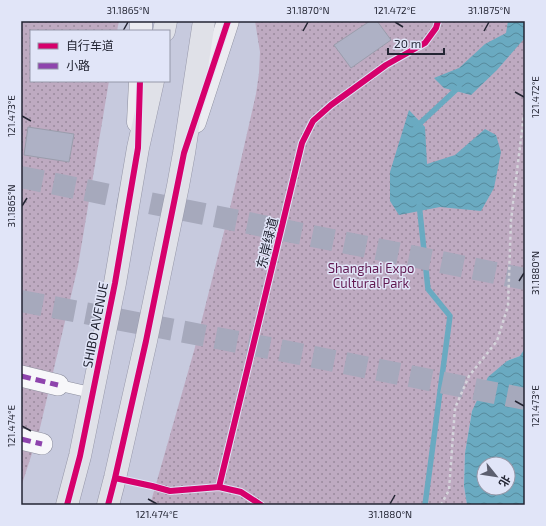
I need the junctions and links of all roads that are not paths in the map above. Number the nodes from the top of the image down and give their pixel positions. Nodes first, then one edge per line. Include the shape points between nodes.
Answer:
1 (204, 21) edge
2 (228, 21) edge
3 (140, 82) edge
4 (152, 82) edge
5 (138, 148) junction
6 (184, 153) junction
7 (21, 376) edge
8 (58, 385) joint
9 (93, 392) junction
10 (21, 439) edge
11 (42, 444) dead end
12 (67, 505) edge
13 (108, 505) edge

1 - 6 main road
2 - 6 street
3 - 5 street
4 - 5 main road, SHIBO AVENUE
5 - 9 main road, SHIBO AVENUE
6 - 13 main road via 146,341
7 - 8 street
8 - 9 lane
9 - 12 main road, SHIBO AVENUE
10 - 11 street

